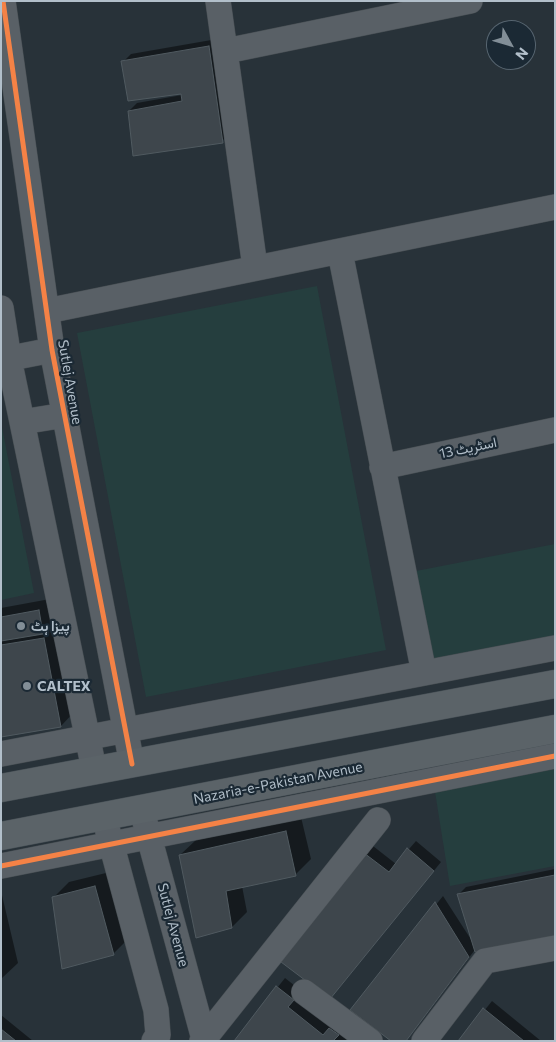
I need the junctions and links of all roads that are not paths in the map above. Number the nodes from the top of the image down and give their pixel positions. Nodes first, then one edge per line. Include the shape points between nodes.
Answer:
1 (3, 1) edge
2 (218, 1) edge
3 (470, 1) edge
4 (415, 7) edge
5 (226, 51) junction
6 (555, 207) edge
7 (340, 252) junction
8 (255, 267) junction
9 (1, 308) edge
10 (47, 311) junction
11 (52, 350) junction
12 (5, 360) edge
13 (65, 416) junction
14 (22, 422) junction
15 (555, 430) edge
16 (382, 467) junction
17 (555, 648) edge
18 (424, 673) junction
19 (555, 684) edge
20 (124, 730) junction
21 (554, 736) edge
22 (86, 737) junction
23 (1, 754) edge
24 (132, 764) junction
25 (94, 770) junction
26 (1, 788) edge
27 (141, 808) junction
28 (104, 817) junction
29 (378, 820) dead end
30 (1, 836) edge
31 (149, 836) junction
32 (111, 843) junction
33 (1, 866) edge
34 (555, 948) edge
35 (304, 992) dead end
36 (203, 1040) edge
37 (154, 1041) edge
38 (370, 1041) edge
39 (424, 1041) edge

1 - 10 street, Sutlej Avenue
2 - 5 street
3 - 4 street
4 - 5 street
5 - 8 street
6 - 7 street
7 - 8 street
7 - 16 street
8 - 10 street
9 - 12 street
10 - 11 street, Sutlej Avenue
11 - 12 street
11 - 13 street, Sutlej Avenue
12 - 14 street
13 - 14 street
13 - 20 street, Sutlej Avenue
14 - 22 street
15 - 16 street, اسٹریٹ 13
16 - 18 street
17 - 18 street
18 - 20 street
19 - 24 main road
20 - 22 street
20 - 24 street, Sutlej Avenue
21 - 27 main road, Nazaria-e-Pakistan Avenue
21 - 31 street
22 - 23 street
22 - 25 street
24 - 25 main road
25 - 26 main road
27 - 28 main road, Nazaria-e-Pakistan Avenue
27 - 31 street, Sutlej Avenue
28 - 30 main road, Nazaria-e-Pakistan Avenue
28 - 32 street
29 - 36 street
31 - 32 street
31 - 36 street, Sutlej Avenue
32 - 33 street
32 - 37 street via 156,1010 158,1035
34 - 39 street via 485,961
35 - 38 street

